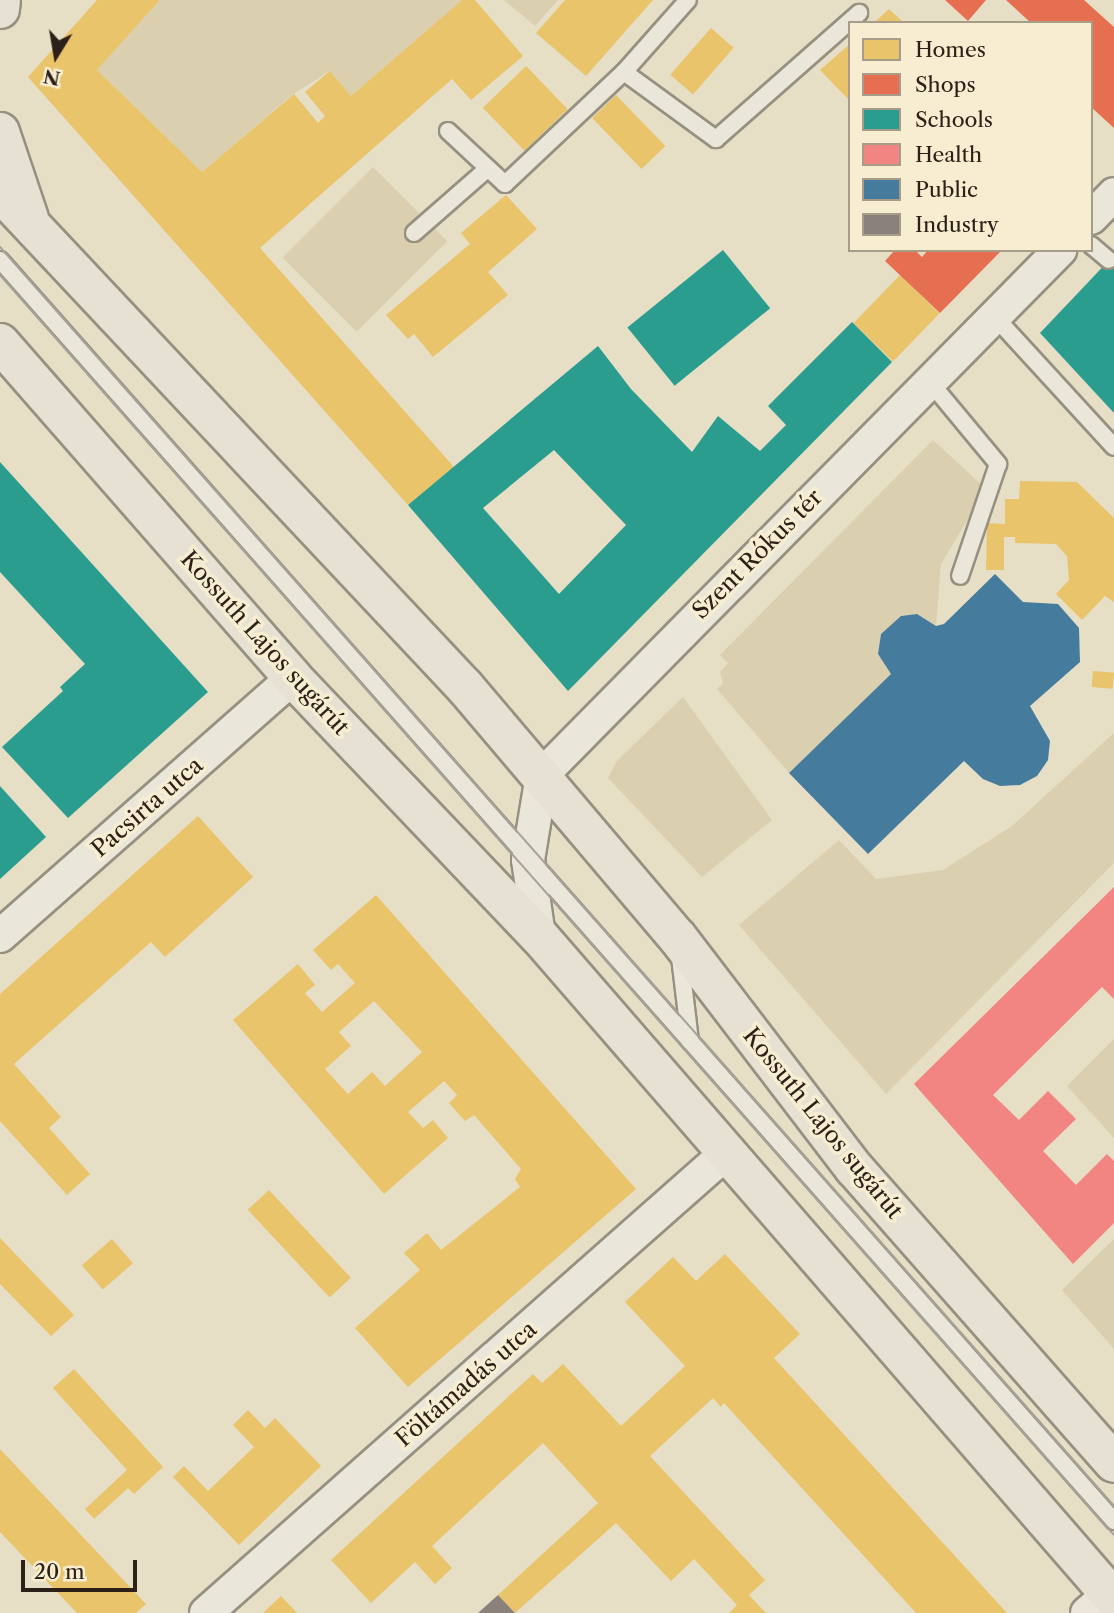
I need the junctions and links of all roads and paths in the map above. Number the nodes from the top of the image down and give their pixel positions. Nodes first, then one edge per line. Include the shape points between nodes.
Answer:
1 (1, 0) edge
2 (688, 0) edge
3 (0, 9) edge
4 (859, 13) dead end
5 (850, 21) edge
6 (848, 23) edge
7 (624, 72) junction
8 (447, 131) dead end
9 (0, 132) edge
10 (486, 170) junction
11 (0, 191) edge
12 (1114, 194) edge
13 (1093, 216) edge
14 (33, 226) junction
15 (414, 233) dead end
16 (1093, 247) edge
17 (1058, 252) edge
18 (0, 260) edge
19 (1109, 260) dead end
20 (985, 327) junction
21 (0, 343) edge
22 (930, 382) junction
23 (1114, 447) edge
24 (960, 576) dead end
25 (293, 678) junction
26 (542, 775) junction
27 (528, 860) junction
28 (0, 936) edge
29 (538, 936) junction
30 (678, 938) junction
31 (690, 1041) junction
32 (725, 1154) junction
33 (1114, 1463) edge
34 (1114, 1521) edge
35 (1103, 1602) edge
36 (206, 1613) edge

1 - 3 main road
2 - 7 lane
4 - 5 lane
6 - 7 lane via 716,139
7 - 10 lane via 505,184
8 - 10 lane
9 - 14 main road
10 - 15 lane
11 - 14 main road, Kossuth Lajos sugárút
12 - 13 street
14 - 26 main road, Kossuth Lajos sugárút
16 - 19 lane
17 - 20 street, Szent Rókus tér
18 - 27 lane, Kossuth Lajos sugárút
20 - 22 street, Szent Rókus tér
20 - 23 lane
21 - 25 main road, Kossuth Lajos sugárút
22 - 24 lane via 998,464
22 - 26 street, Szent Rókus tér
25 - 28 street, Pacsirta utca
25 - 29 main road, Kossuth Lajos sugárút
26 - 27 street
26 - 30 main road, Kossuth Lajos sugárút
27 - 29 street
27 - 31 lane, Kossuth Lajos sugárút
29 - 32 main road, Kossuth Lajos sugárút
30 - 31 lane
30 - 33 main road, Kossuth Lajos sugárút via 854,1168
31 - 34 lane, Kossuth Lajos sugárút
32 - 35 main road, Kossuth Lajos sugárút
32 - 36 street, Föltámadás utca

